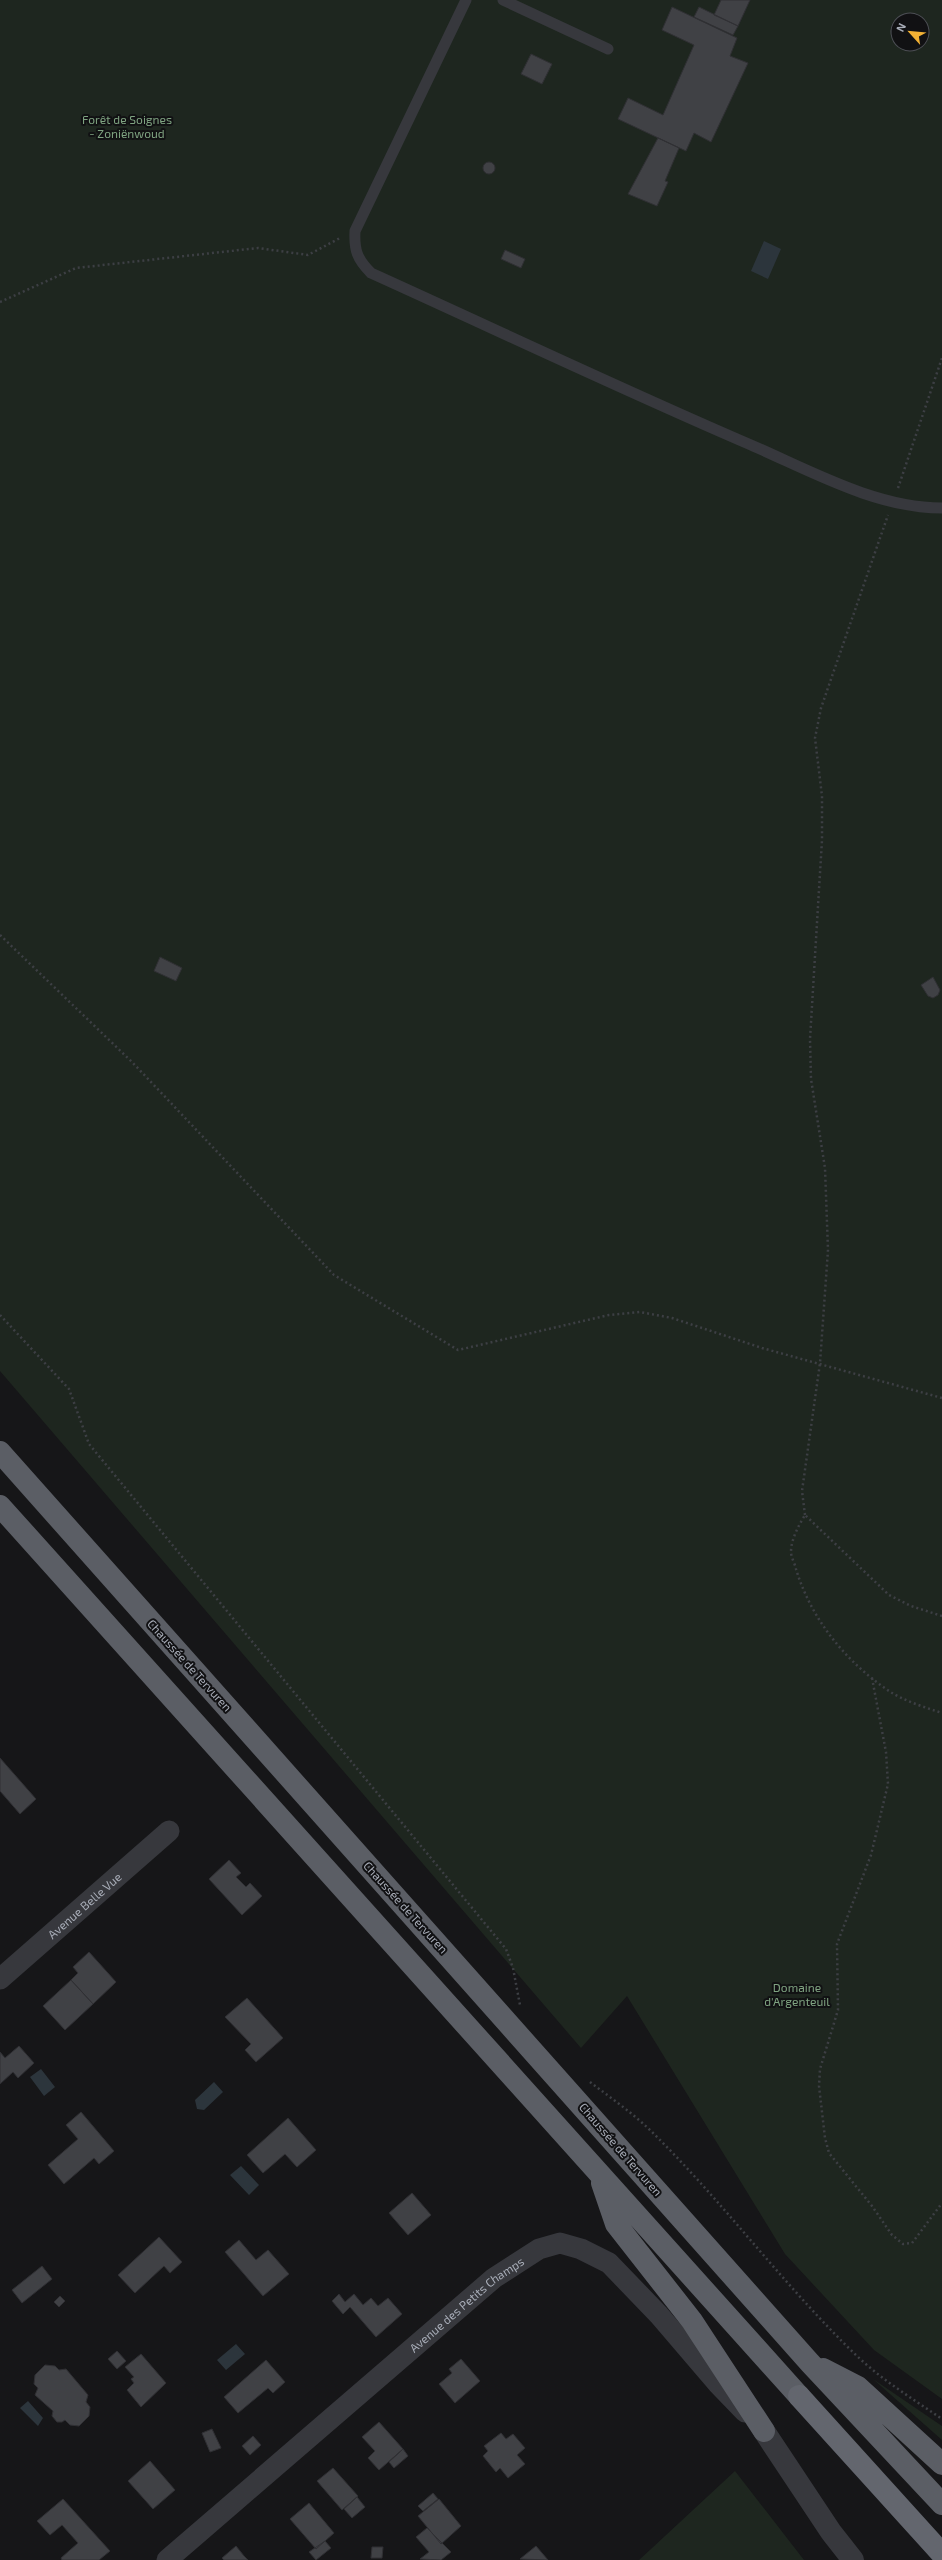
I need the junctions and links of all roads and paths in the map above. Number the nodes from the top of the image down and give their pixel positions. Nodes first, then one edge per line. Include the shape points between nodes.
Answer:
1 (466, 0) edge
2 (503, 0) edge
3 (608, 49) dead end
4 (355, 230) junction
5 (0, 302) edge
6 (942, 358) edge
7 (893, 501) junction
8 (942, 508) edge
9 (0, 935) edge
10 (0, 1315) edge
11 (820, 1363) junction
12 (942, 1398) edge
13 (0, 1452) edge
14 (0, 1506) edge
15 (805, 1515) junction
16 (942, 1616) edge
17 (872, 1678) junction
18 (942, 1713) edge
19 (170, 1831) dead end
20 (0, 1979) edge
21 (522, 2012) dead end
22 (583, 2077) dead end
23 (600, 2176) junction
24 (942, 2203) edge
25 (810, 2363) junction
26 (942, 2419) edge
27 (764, 2431) junction
28 (942, 2464) edge
29 (942, 2504) edge
30 (942, 2554) edge
31 (167, 2560) edge
32 (853, 2560) edge

1 - 4 lane
2 - 3 lane
4 - 5 path via 308,255 258,248 76,268
4 - 7 lane via 354,248 359,261 371,273 719,431 850,488
6 - 7 path
7 - 8 lane via 921,508
7 - 11 path via 821,708 814,738 822,796 822,840 810,1039 811,1079 824,1168 828,1250
9 - 11 path via 132,1062 334,1275 458,1350 609,1315 640,1312 672,1318 762,1348
10 - 21 path via 69,1389 89,1444 506,1949 514,1968
11 - 12 path
11 - 15 path via 802,1491
13 - 25 highway, Chaussée de Tervuren
14 - 23 highway
15 - 16 path via 889,1595 911,1606
15 - 17 path via 797,1527 791,1552 799,1577 815,1614 852,1662
17 - 18 path via 911,1702
17 - 24 path via 887,1757 888,1784 871,1855 837,1944 838,2010 820,2069 819,2086 825,2138 829,2153 840,2168 892,2235 903,2244 912,2243
19 - 20 street, Avenue Belle Vue
22 - 26 path via 652,2132 819,2318 858,2357
23 - 27 highway via 616,2224 692,2321
23 - 30 highway
25 - 28 highway via 858,2387
25 - 29 highway, Chaussée de Tervuren
27 - 31 street, Avenue des Petits Champs via 609,2263 581,2249 560,2243 539,2249 494,2278
27 - 32 street via 831,2532

